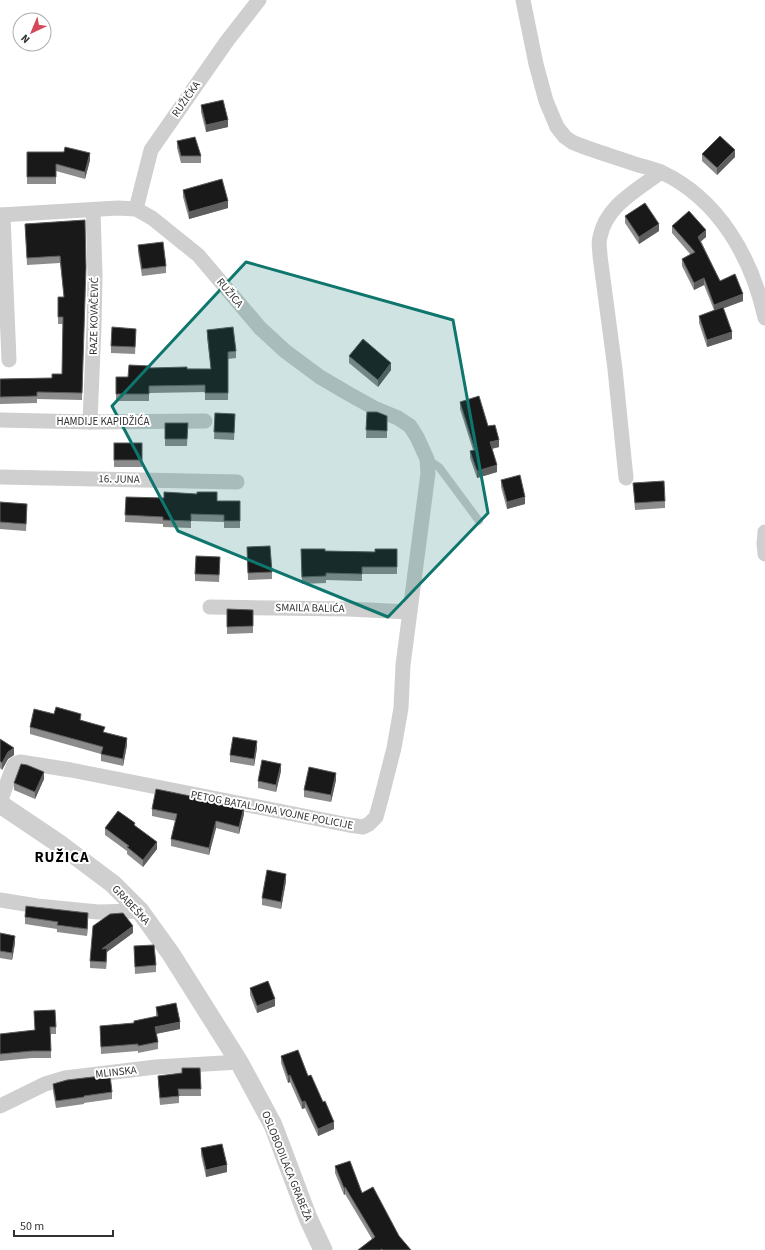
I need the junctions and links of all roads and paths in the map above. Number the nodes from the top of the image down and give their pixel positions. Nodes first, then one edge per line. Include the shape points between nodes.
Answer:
1 (259, 0) edge
2 (523, 0) edge
3 (661, 172) junction
4 (136, 209) junction
5 (93, 210) junction
6 (2, 215) edge
7 (765, 318) edge
8 (9, 360) dead end
9 (0, 420) edge
10 (205, 421) dead end
11 (90, 422) junction
12 (427, 459) junction
13 (0, 476) edge
14 (626, 478) dead end
15 (237, 482) dead end
16 (479, 521) dead end
17 (765, 532) edge
18 (765, 554) edge
19 (210, 607) dead end
20 (410, 612) junction
21 (0, 803) edge
22 (0, 900) edge
23 (140, 911) junction
24 (239, 1062) junction
25 (0, 1106) edge
26 (323, 1250) edge

1 - 4 street, RUŽIČKA via 151,150
2 - 3 street via 541,84 557,128 572,142
3 - 7 street via 688,187 710,207 727,228 746,259
3 - 14 street via 623,200 608,215 599,238
4 - 5 street, RUŽICA
4 - 12 street, RUŽICA via 152,218 198,255 256,323 284,351 320,377 410,426 418,436
5 - 6 street, RUŽICA
5 - 11 street, RAZE KOVAČEVIĆ via 94,326
6 - 8 street
9 - 11 street, HAMDIJE KAPIDŽIĆA
10 - 11 street, HAMDIJE KAPIDŽIĆA
12 - 16 lane via 439,467
12 - 20 street, PETOG BATALJONA VOJNE POLICIJE via 428,473
13 - 15 street, 16. JUNA
17 - 18 street
19 - 20 street, SMAILA BALIĆA
20 - 21 street, PETOG BATALJONA VOJNE POLICIJE via 403,665 401,708 394,748 376,817 363,827 20,762 13,767
21 - 23 street, GRABEŠKA via 113,884
22 - 23 street via 98,912
23 - 24 street, GRABEŠKA via 171,954
24 - 25 street, MLINSKA via 65,1078 34,1089
24 - 26 street, OSLOBODILACA GRABEŽA via 273,1126

